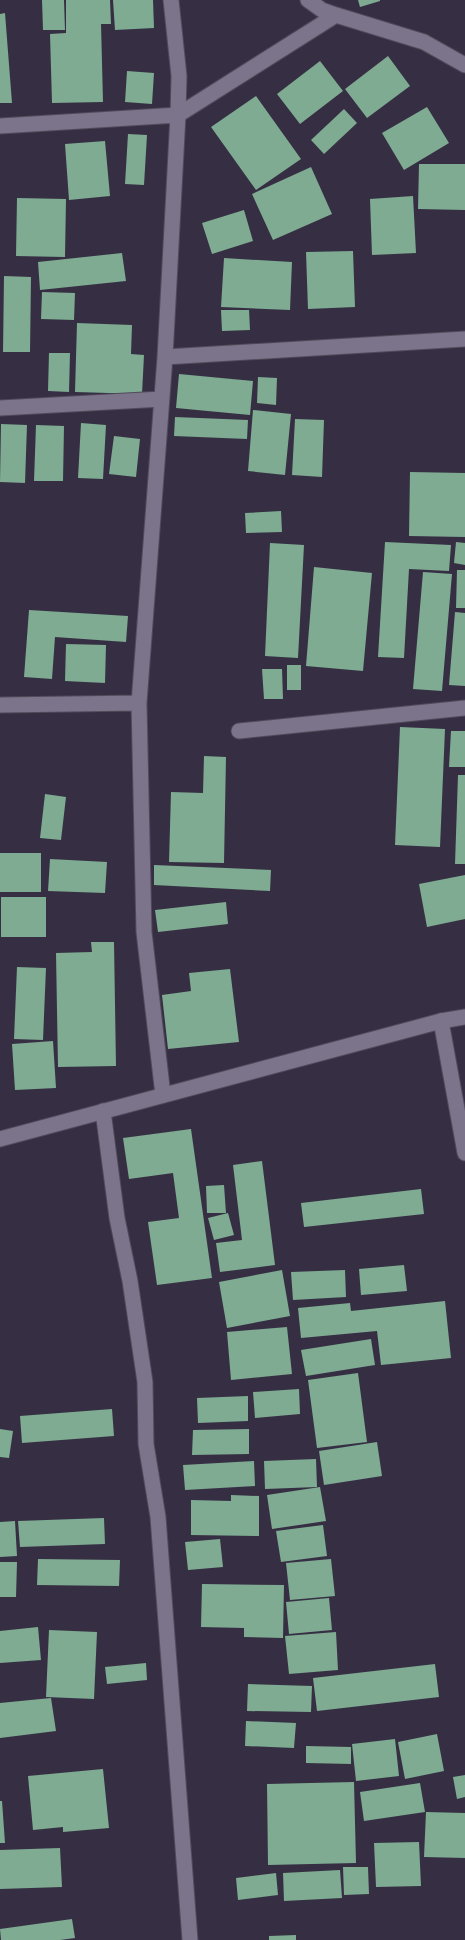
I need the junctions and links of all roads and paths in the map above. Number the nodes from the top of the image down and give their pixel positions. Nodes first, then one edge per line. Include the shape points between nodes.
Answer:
1 (171, 0) edge
2 (308, 0) edge
3 (336, 15) junction
4 (465, 65) edge
5 (178, 115) junction
6 (0, 126) edge
7 (465, 339) edge
8 (165, 357) junction
9 (162, 399) junction
10 (0, 408) edge
11 (139, 703) junction
12 (0, 705) edge
13 (465, 708) edge
14 (239, 731) dead end
15 (465, 1017) edge
16 (441, 1021) junction
17 (163, 1095) junction
18 (103, 1111) junction
19 (0, 1139) edge
20 (465, 1153) edge
21 (190, 1940) edge

1 - 5 street via 179,76
2 - 3 street
3 - 4 street via 424,42
3 - 5 street
5 - 6 street
5 - 8 street
7 - 8 street
8 - 9 street
9 - 10 street
9 - 11 street
11 - 12 street
11 - 17 street via 144,933
13 - 14 street
15 - 16 street
16 - 17 street
16 - 20 street
17 - 18 street
18 - 19 street
18 - 21 street via 145,1382 146,1444 159,1516

